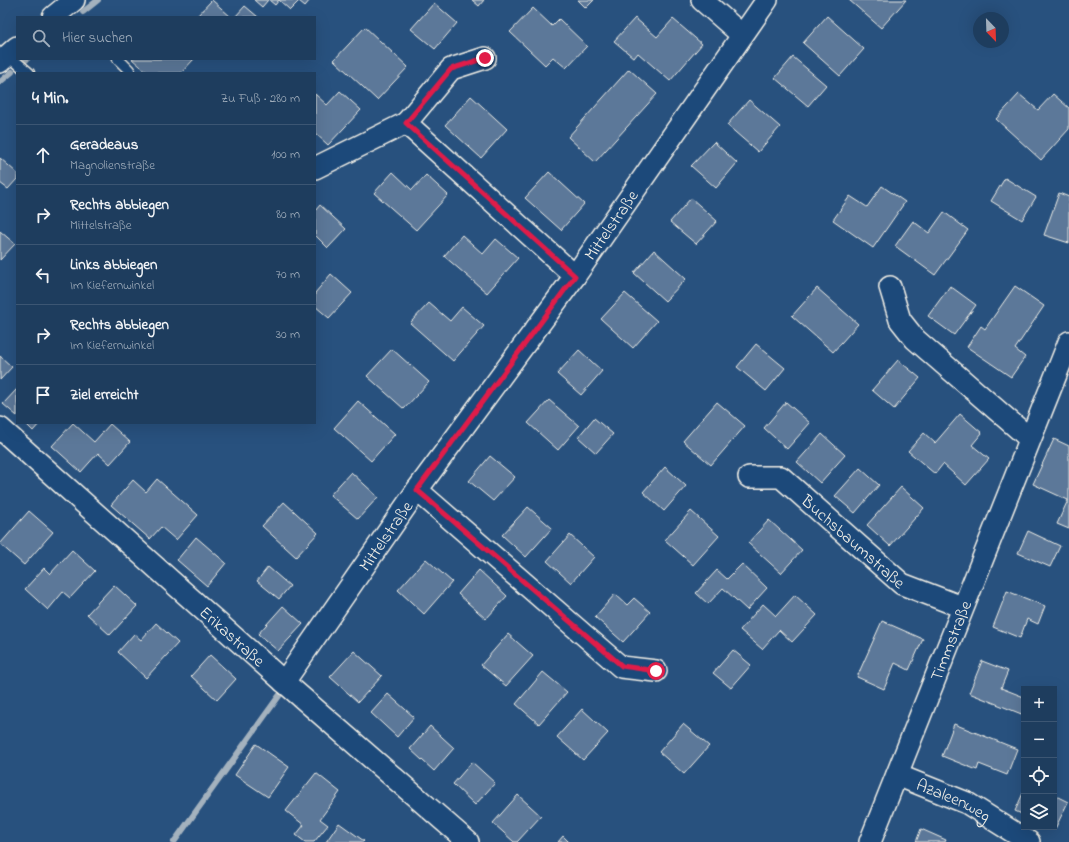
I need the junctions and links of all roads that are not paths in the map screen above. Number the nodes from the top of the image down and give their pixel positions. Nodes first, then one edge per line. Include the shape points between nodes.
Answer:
1 (702, 0) edge
2 (767, 0) edge
3 (742, 35) junction
4 (8, 55) edge
5 (485, 58) dead end
6 (119, 60) edge
7 (130, 70) dead end
8 (27, 72) edge
9 (406, 123) junction
10 (316, 168) edge
11 (575, 276) junction
12 (890, 287) dead end
13 (1069, 342) edge
14 (1062, 378) edge
15 (0, 428) edge
16 (1030, 439) junction
17 (750, 477) dead end
18 (417, 490) junction
19 (962, 607) junction
20 (656, 671) dead end
21 (284, 682) junction
22 (897, 775) junction
23 (468, 842) edge
24 (870, 842) edge
25 (1029, 842) edge

1 - 3 street
2 - 3 street, Mittelstraße
3 - 11 street, Mittelstraße
4 - 8 lane
5 - 9 street via 451,69
6 - 7 lane
9 - 10 street
9 - 11 street
11 - 18 street, Mittelstraße
12 - 16 street via 900,320 915,339
13 - 14 street, Timmstraße
14 - 16 street, Timmstraße
15 - 21 street, Erikastraße
16 - 19 street, Timmstraße
17 - 19 street, Buchsbaumstraße via 781,478 902,584
18 - 20 street via 622,666
18 - 21 street, Mittelstraße
19 - 22 street, Timmstraße
21 - 23 street, Erikastraße
22 - 24 street, Timmstraße
22 - 25 street, Azaleenweg via 967,803

